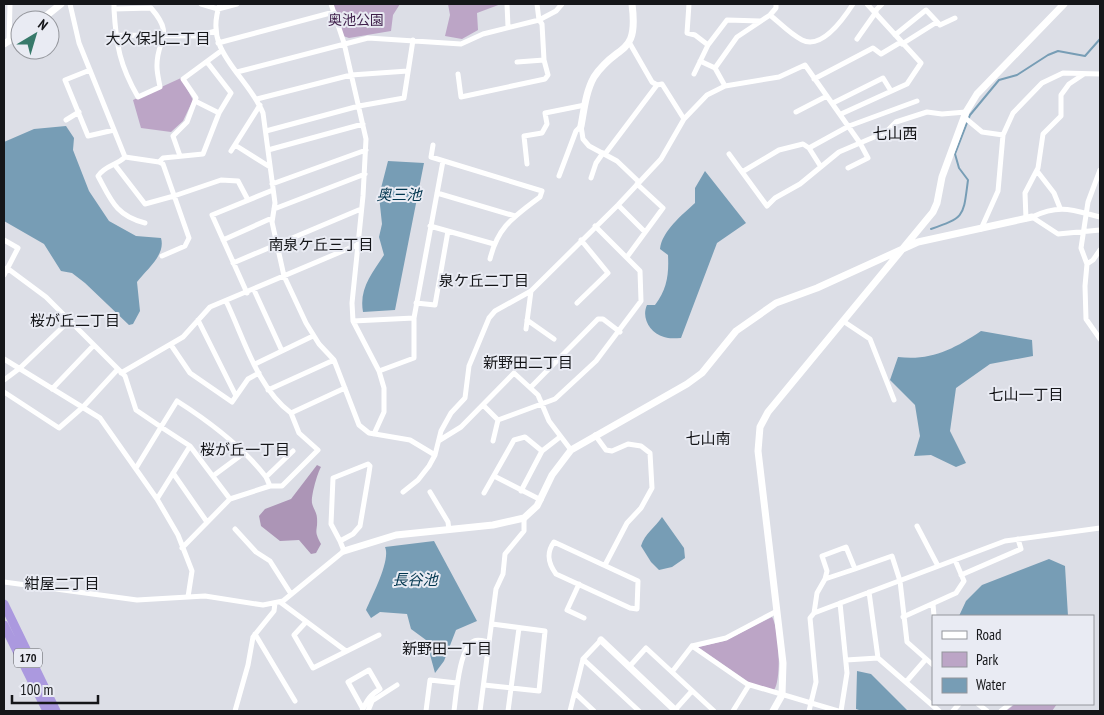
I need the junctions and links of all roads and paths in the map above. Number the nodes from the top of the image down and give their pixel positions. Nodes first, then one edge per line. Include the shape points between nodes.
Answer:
1 (10, 4) edge
2 (70, 4) edge
3 (201, 4) edge
4 (237, 4) edge
5 (331, 4) edge
6 (507, 4) edge
7 (536, 4) edge
8 (562, 4) edge
9 (632, 4) edge
10 (689, 4) edge
11 (776, 4) edge
12 (853, 4) edge
13 (867, 4) edge
14 (882, 4) edge
15 (1064, 4) edge
16 (114, 6) edge
17 (219, 6) edge
18 (334, 12) junction
19 (876, 12) junction
20 (770, 15) junction
21 (955, 18) dead end
22 (539, 20) junction
23 (761, 21) junction
24 (937, 22) junction
25 (508, 27) junction
26 (216, 31) junction
27 (895, 34) junction
28 (116, 35) junction
29 (164, 36) junction
30 (857, 39) dead end
31 (412, 40) junction
32 (629, 42) junction
33 (6, 43) edge
34 (218, 43) junction
35 (344, 43) junction
36 (902, 43) junction
37 (708, 45) junction
38 (221, 51) junction
39 (544, 60) junction
40 (700, 61) junction
41 (207, 62) junction
42 (517, 62) dead end
43 (715, 68) junction
44 (90, 70) junction
45 (408, 71) junction
46 (236, 72) junction
47 (1084, 73) junction
48 (458, 74) dead end
49 (694, 74) dead end
50 (1100, 74) edge
51 (351, 75) junction
52 (814, 79) junction
53 (657, 85) junction
54 (725, 86) junction
55 (890, 91) junction
56 (827, 96) junction
57 (195, 101) junction
58 (918, 101) dead end
59 (258, 102) junction
60 (833, 103) junction
61 (585, 105) junction
62 (359, 106) junction
63 (79, 112) junction
64 (796, 112) dead end
65 (219, 113) junction
66 (841, 114) junction
67 (965, 115) junction
68 (684, 119) junction
69 (66, 120) dead end
70 (363, 124) junction
71 (581, 126) junction
72 (850, 126) junction
73 (114, 130) junction
74 (266, 131) junction
75 (1003, 135) junction
76 (860, 143) junction
77 (235, 145) junction
78 (433, 145) dead end
79 (809, 148) junction
80 (268, 150) junction
81 (366, 150) junction
82 (231, 151) dead end
83 (604, 154) junction
84 (729, 154) dead end
85 (180, 156) junction
86 (125, 157) junction
87 (443, 161) junction
88 (159, 162) junction
89 (527, 164) dead end
90 (115, 165) junction
91 (270, 166) junction
92 (821, 167) junction
93 (848, 168) dead end
94 (1100, 170) edge
95 (1037, 171) junction
96 (742, 172) junction
97 (365, 174) junction
98 (559, 176) dead end
99 (591, 178) dead end
100 (638, 183) junction
101 (273, 187) junction
102 (437, 193) junction
103 (174, 196) junction
104 (248, 200) junction
105 (618, 206) junction
106 (274, 208) junction
107 (1060, 208) junction
108 (361, 209) junction
109 (1086, 214) junction
110 (515, 216) junction
111 (1100, 217) edge
112 (272, 218) junction
113 (1029, 218) junction
114 (144, 223) dead end
115 (430, 226) junction
116 (595, 226) junction
117 (981, 229) junction
118 (1100, 230) edge
119 (448, 231) junction
120 (645, 232) junction
121 (1084, 232) junction
122 (4, 240) edge
123 (223, 240) junction
124 (581, 240) junction
125 (276, 243) junction
126 (494, 244) junction
127 (358, 245) junction
128 (1100, 250) edge
129 (900, 251) junction
130 (162, 256) dead end
131 (627, 257) junction
132 (490, 259) dead end
133 (233, 262) junction
134 (1087, 264) junction
135 (7, 268) junction
136 (4, 275) edge
137 (284, 276) junction
138 (254, 290) junction
139 (531, 291) junction
140 (247, 293) junction
141 (226, 300) junction
142 (416, 303) junction
143 (577, 303) dead end
144 (414, 318) junction
145 (198, 320) junction
146 (527, 320) junction
147 (70, 321) junction
148 (353, 321) junction
149 (843, 321) junction
150 (526, 329) dead end
151 (620, 332) junction
152 (313, 336) junction
153 (554, 339) dead end
154 (1100, 339) edge
155 (94, 345) junction
156 (171, 345) junction
157 (282, 351) junction
158 (4, 359) edge
159 (334, 360) junction
160 (255, 364) junction
161 (20, 368) junction
162 (119, 371) junction
163 (379, 371) junction
164 (259, 373) junction
165 (4, 380) edge
166 (531, 387) junction
167 (345, 388) junction
168 (52, 389) junction
169 (268, 390) junction
170 (4, 392) edge
171 (236, 396) junction
172 (894, 400) dead end
173 (542, 404) junction
174 (483, 405) junction
175 (83, 407) junction
176 (292, 413) junction
177 (498, 420) junction
178 (161, 427) junction
179 (374, 434) junction
180 (595, 435) junction
181 (560, 437) junction
182 (440, 440) junction
183 (493, 441) dead end
184 (190, 446) junction
185 (571, 450) junction
186 (293, 451) dead end
187 (542, 451) junction
188 (244, 453) junction
189 (435, 455) junction
190 (136, 468) junction
191 (173, 473) junction
192 (213, 476) junction
193 (494, 476) junction
194 (266, 477) junction
195 (270, 486) junction
196 (521, 490) junction
197 (403, 492) dead end
198 (430, 492) dead end
199 (484, 493) dead end
200 (157, 499) junction
201 (230, 499) junction
202 (540, 500) junction
203 (524, 518) junction
204 (207, 522) junction
205 (917, 526) dead end
206 (1100, 528) edge
207 (236, 529) dead end
208 (449, 530) junction
209 (1018, 539) junction
210 (340, 541) junction
211 (182, 548) junction
212 (344, 550) junction
213 (955, 560) junction
214 (605, 565) junction
215 (938, 566) junction
216 (855, 569) junction
217 (961, 575) junction
218 (825, 579) junction
219 (900, 581) junction
220 (4, 582) edge
221 (580, 584) junction
222 (870, 592) junction
223 (292, 594) junction
224 (188, 597) junction
225 (840, 602) junction
226 (278, 603) junction
227 (4, 604) edge
228 (933, 604) junction
229 (777, 611) junction
230 (814, 613) junction
231 (934, 615) edge
232 (903, 617) junction
233 (584, 618) dead end
234 (306, 622) junction
235 (492, 624) junction
236 (4, 625) edge
237 (519, 628) junction
238 (255, 634) junction
239 (379, 635) dead end
240 (601, 640) joint
241 (489, 642) junction
242 (692, 646) junction
243 (346, 651) junction
244 (878, 658) junction
245 (584, 659) junction
246 (926, 659) junction
247 (846, 660) junction
248 (932, 664) edge
249 (629, 666) junction
250 (672, 672) junction
251 (906, 682) junction
252 (457, 683) junction
253 (397, 684) dead end
254 (484, 685) junction
255 (748, 685) junction
256 (511, 688) junction
257 (692, 691) junction
258 (575, 693) junction
259 (782, 695) junction
260 (295, 701) dead end
261 (812, 703) junction
262 (932, 704) edge
263 (238, 710) edge
264 (364, 710) edge
265 (47, 711) edge
266 (56, 711) edge
267 (426, 711) edge
268 (454, 711) edge
269 (480, 711) edge
270 (508, 711) edge
271 (570, 711) edge
272 (594, 711) edge
273 (639, 711) edge
274 (675, 711) edge
275 (714, 711) edge
276 (733, 711) edge
277 (773, 711) edge
278 (808, 711) edge
279 (840, 711) edge

1 - 33 street
2 - 44 street via 79,43
3 - 17 street
4 - 17 street
5 - 18 street
6 - 25 street
7 - 22 street
8 - 22 street via 556,12
9 - 32 street via 635,28
10 - 37 street via 687,33
11 - 20 street
12 - 20 street via 835,29 813,41 800,39
13 - 19 street
14 - 19 street
15 - 67 street via 977,94
16 - 28 street
16 - 29 street via 151,8 163,22
17 - 26 street
18 - 34 street
18 - 35 street
19 - 27 street
19 - 30 street
20 - 23 street
21 - 24 street via 940,26
22 - 25 street
22 - 39 street
23 - 37 street via 727,20
23 - 43 street via 737,37
24 - 27 street via 926,10
24 - 36 street
25 - 31 street via 461,44
26 - 29 street via 196,36
26 - 34 street
27 - 36 street
28 - 29 street
28 - 29 street via 120,63 138,97 160,87 156,66
31 - 35 street via 368,38
31 - 45 street
32 - 53 street via 652,82
32 - 61 street via 596,74
34 - 38 street
35 - 46 street
35 - 51 street
36 - 52 street via 881,54 873,48
36 - 55 street via 921,63 907,84
37 - 40 street
38 - 41 street
38 - 46 street
39 - 42 street
39 - 48 street via 548,75 545,79 461,97
40 - 43 street
40 - 49 street
41 - 57 street via 183,79
41 - 65 street via 231,93
43 - 54 street
44 - 63 street via 65,80
44 - 73 street
45 - 51 street
45 - 62 street via 404,98
46 - 59 street
47 - 50 street
47 - 75 street via 1063,73 1042,83 1013,113
47 - 95 street via 1061,95 1061,116 1044,134
51 - 59 street
51 - 62 street
52 - 54 street via 805,65 779,77
52 - 56 street
53 - 68 street via 662,84
53 - 83 street
54 - 68 street via 707,95
55 - 60 street via 883,78
55 - 66 street
56 - 60 street
56 - 64 street
57 - 65 street
57 - 85 street via 187,122 173,136
58 - 72 street
59 - 74 street
59 - 77 street
60 - 66 street
61 - 71 street
61 - 89 street via 546,113 547,124 542,133 524,136
62 - 70 street
62 - 74 street
63 - 69 street
63 - 73 street via 88,136
65 - 85 street via 202,154
66 - 72 street
67 - 75 street via 982,132
67 - 76 street via 927,112 896,122 886,132
67 - 129 street via 933,212
68 - 100 street via 661,159
70 - 80 street
70 - 81 street
71 - 83 street via 583,140
71 - 98 street via 576,131
72 - 76 street
72 - 79 street
73 - 86 street
74 - 80 street
75 - 117 street via 998,191
76 - 92 street via 839,152
76 - 93 street via 868,158
77 - 82 street
77 - 91 street
78 - 87 street via 431,157
79 - 92 street
79 - 96 street via 803,144 779,150
80 - 91 street
81 - 97 street
81 - 101 street
83 - 99 street via 596,163
83 - 100 street via 617,161
84 - 96 street
85 - 88 street via 163,158
86 - 88 street
86 - 90 street
87 - 102 street
87 - 110 street via 542,190 540,197
88 - 103 street via 163,164
90 - 103 street via 145,204
90 - 114 street via 102,170 98,176 120,212 130,220
91 - 101 street
92 - 96 street via 766,206
94 - 109 street
95 - 107 street via 1054,193
95 - 113 street via 1025,193
97 - 106 street
97 - 108 street
100 - 105 street
100 - 120 street via 663,208
101 - 104 street
101 - 106 street
102 - 110 street
102 - 115 street
103 - 104 street via 222,180 238,181
103 - 130 street via 189,238 185,246
104 - 123 street via 212,215
105 - 116 street
105 - 120 street
106 - 112 street
107 - 109 street
107 - 113 street
108 - 125 street
108 - 127 street
109 - 111 street
109 - 121 street
110 - 126 street via 506,222
112 - 123 street
112 - 125 street
113 - 117 street
113 - 121 street via 1058,234
115 - 119 street
115 - 142 street
116 - 124 street
116 - 131 street
117 - 129 street via 918,242
118 - 121 street
119 - 126 street
119 - 142 street via 435,305
120 - 131 street
121 - 134 street via 1081,248
122 - 135 street via 18,248
123 - 133 street
124 - 139 street
124 - 143 street via 608,273
125 - 133 street
125 - 137 street
126 - 132 street
127 - 137 street
127 - 148 street via 352,296
128 - 134 street
129 - 149 street
129 - 180 street via 776,303 736,331 702,373 687,384
131 - 151 street via 640,271 641,301
133 - 140 street
134 - 154 street via 1086,319
135 - 136 street
135 - 147 street via 46,297
137 - 138 street
137 - 152 street
138 - 140 street
138 - 157 street
139 - 146 street
139 - 182 street via 489,318 469,366 465,398 440,430
140 - 141 street
141 - 145 street via 210,307
141 - 160 street
142 - 144 street
144 - 148 street
144 - 163 street via 414,358
145 - 156 street
145 - 171 street
146 - 150 street
146 - 153 street
147 - 155 street
147 - 161 street
148 - 163 street
149 - 172 street via 870,339
149 - 229 street via 768,412 760,427 758,451
151 - 166 street via 604,319 598,319
151 - 173 street via 565,392
152 - 157 street
152 - 159 street
155 - 162 street
155 - 168 street
156 - 162 street
156 - 171 street via 190,373 232,402
157 - 160 street
158 - 161 street
159 - 167 street
159 - 169 street
160 - 164 street
161 - 165 street
161 - 168 street
162 - 175 street
162 - 178 street via 125,376 136,410
163 - 179 street via 385,400 384,412
164 - 169 street
164 - 171 street via 248,379
166 - 173 street
166 - 174 street via 514,373
167 - 176 street
167 - 179 street via 359,425
168 - 175 street
169 - 176 street
170 - 175 street via 59,428
173 - 177 street
173 - 181 street
174 - 177 street
174 - 182 street via 461,427
175 - 190 street via 100,418
176 - 195 street via 299,433 318,450 282,486
177 - 183 street
178 - 184 street
178 - 188 street via 177,401 205,419
178 - 190 street
179 - 189 street via 410,440
180 - 185 street
180 - 214 street via 606,450 612,451 628,444 650,453 652,488 648,499 626,523
181 - 185 street
181 - 187 street
182 - 189 street
184 - 191 street
184 - 192 street
185 - 202 street via 552,475
186 - 194 street
187 - 193 street via 525,437 514,440
187 - 196 street
188 - 192 street
188 - 194 street
189 - 197 street via 418,480
190 - 200 street
191 - 200 street
191 - 204 street
192 - 201 street
193 - 196 street
193 - 199 street
194 - 195 street
195 - 201 street
196 - 202 street
198 - 208 street via 448,522
200 - 211 street
201 - 204 street
202 - 203 street
203 - 208 street
203 - 235 street via 524,532 505,554
204 - 211 street
205 - 215 street
206 - 209 street
207 - 223 street via 256,552 270,561
208 - 212 street via 396,535
209 - 213 street via 983,548
209 - 217 street via 1021,549
210 - 210 street via 360,526 370,474 368,464 333,478 331,524
210 - 212 street
211 - 224 street via 192,572
212 - 223 street
213 - 215 street
213 - 217 street
214 - 221 street via 554,542 549,549 549,565 556,574
214 - 221 street via 638,581 637,609
215 - 219 street
216 - 218 street
216 - 218 street via 846,547 822,556 827,571
216 - 219 street via 892,556
217 - 228 street via 964,581 956,593
218 - 230 street via 817,593
219 - 222 street
219 - 232 street
220 - 224 street via 137,600
221 - 233 street via 567,610
222 - 225 street
222 - 244 street
223 - 226 street
224 - 226 street via 224,598 263,605
225 - 230 street
225 - 247 street
226 - 234 street
226 - 238 street
227 - 266 highway, 170
228 - 231 street
228 - 232 street
229 - 242 street via 726,638
229 - 259 street via 783,663
230 - 261 street via 810,618 816,682
232 - 246 street via 906,642
234 - 243 street
234 - 243 street via 294,636 313,668
235 - 237 street
235 - 241 street
236 - 265 highway, 170
237 - 256 street
237 - 256 street via 545,631 539,691
238 - 260 street
238 - 263 street
239 - 243 street
240 - 245 street
240 - 249 street
241 - 252 street via 476,640 471,643 459,667
241 - 254 street
242 - 250 street
242 - 255 street
244 - 247 street
244 - 251 street
245 - 258 street
245 - 273 street
246 - 248 street
246 - 251 street
247 - 279 street via 846,687
249 - 250 street via 646,648
249 - 274 street
250 - 257 street
251 - 262 street
252 - 267 street via 430,680
252 - 268 street
253 - 264 street
254 - 256 street
254 - 269 street
255 - 259 street
255 - 276 street
256 - 270 street
257 - 274 street
257 - 275 street
258 - 271 street
258 - 272 street
259 - 261 street
259 - 277 street
261 - 278 street
261 - 279 street
264 - 264 street via 369,696 380,689 369,670 348,682

